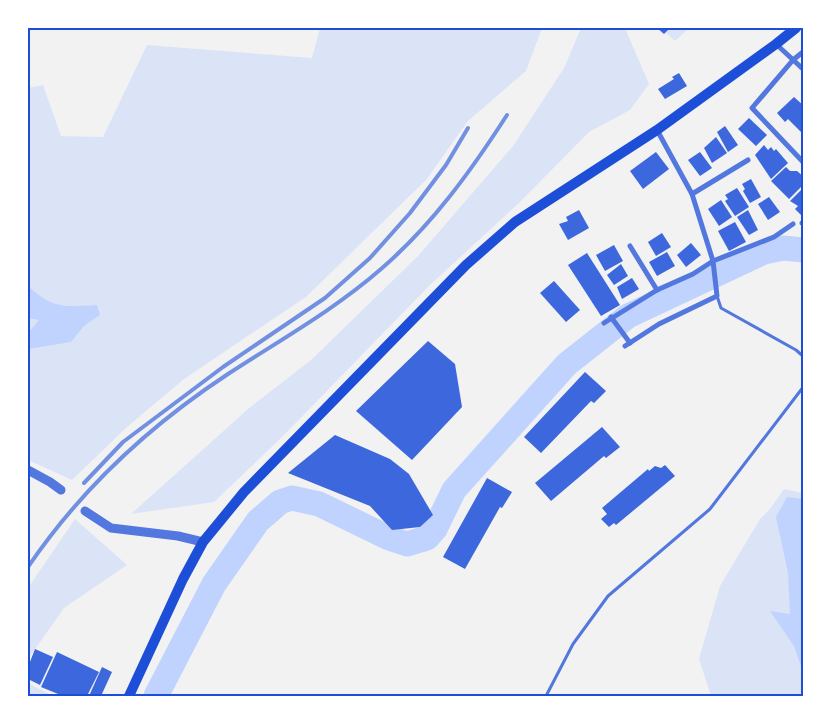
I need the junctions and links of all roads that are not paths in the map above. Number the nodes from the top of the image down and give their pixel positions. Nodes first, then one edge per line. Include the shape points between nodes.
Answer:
1 (796, 28) edge
2 (776, 44) junction
3 (804, 52) edge
4 (793, 60) junction
5 (804, 70) edge
6 (657, 130) junction
7 (748, 160) dead end
8 (804, 163) edge
9 (692, 194) junction
10 (793, 224) dead end
11 (630, 246) dead end
12 (713, 263) junction
13 (657, 290) junction
14 (717, 296) junction
15 (611, 317) junction
16 (604, 322) dead end
17 (804, 357) edge
18 (804, 386) edge
19 (28, 470) edge
20 (61, 490) dead end
21 (85, 511) dead end
22 (203, 542) junction
23 (129, 696) edge
24 (546, 696) edge

1 - 2 main road
2 - 4 street
2 - 6 main road
3 - 4 street
4 - 5 street
4 - 8 street via 752,108
6 - 9 street
6 - 22 main road via 515,222 466,265 244,492
7 - 9 street
9 - 12 street
10 - 12 street via 774,237
11 - 13 street
12 - 13 street
12 - 14 street
13 - 15 street
14 - 15 street via 659,324 628,344
14 - 17 lane via 721,308
15 - 16 street
18 - 24 lane via 710,509 608,596 573,644
19 - 20 street
21 - 22 street via 111,528
22 - 23 main road

